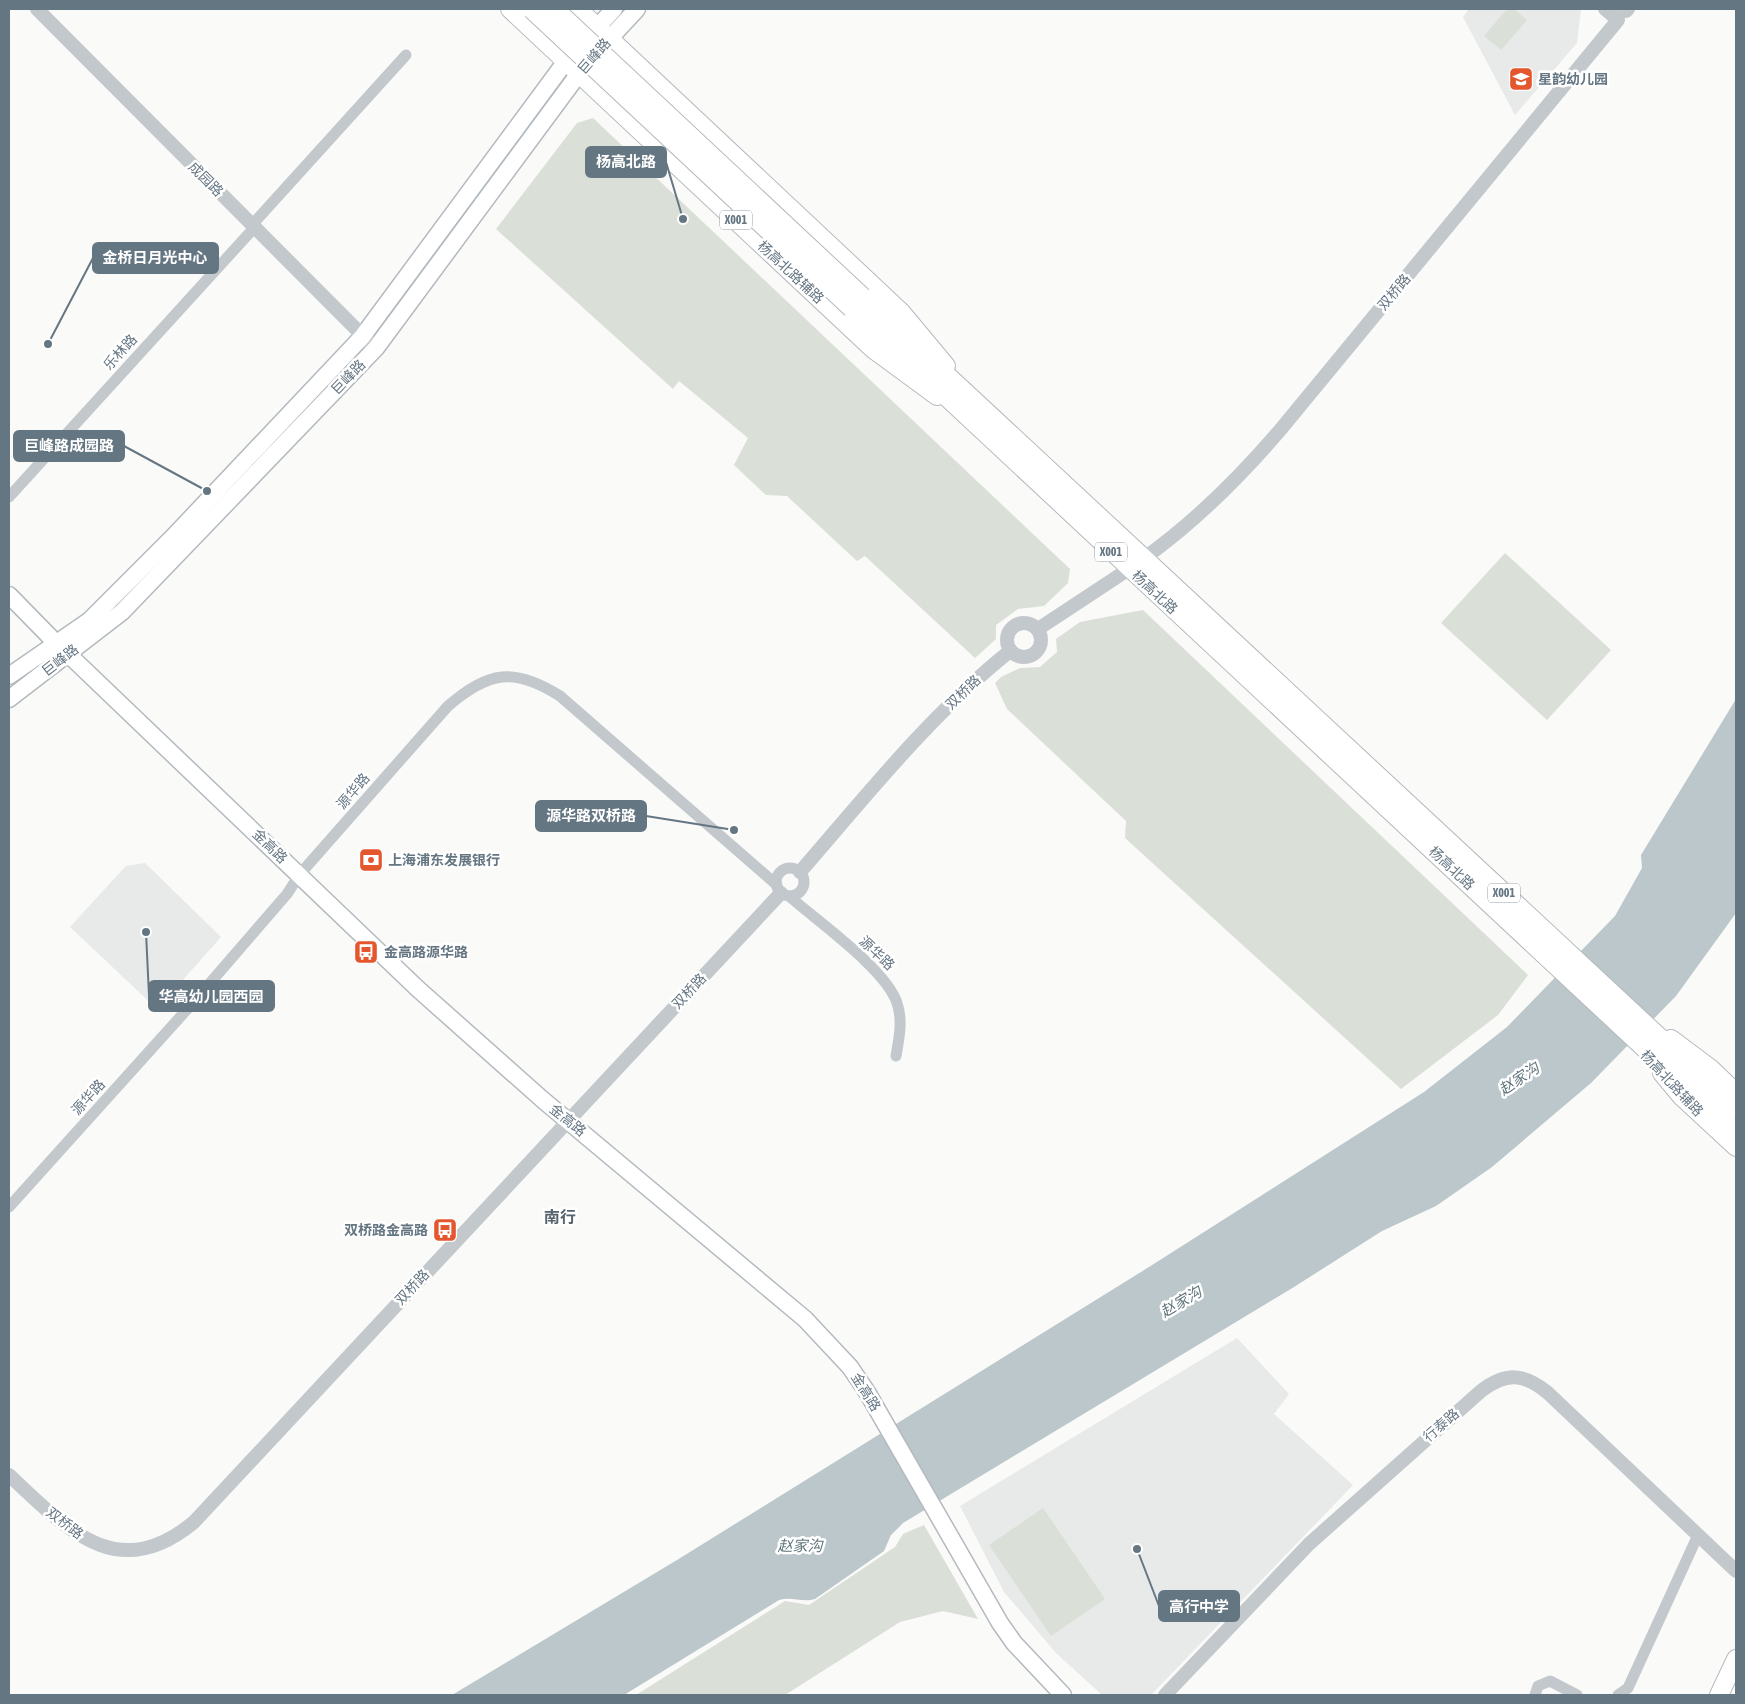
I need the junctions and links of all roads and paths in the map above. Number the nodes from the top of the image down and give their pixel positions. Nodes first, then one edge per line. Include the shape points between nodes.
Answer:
1 (37, 9) edge
2 (510, 9) edge
3 (532, 9) edge
4 (554, 9) edge
5 (578, 9) edge
6 (614, 9) edge
7 (637, 9) edge
8 (1605, 9) edge
9 (1624, 12) edge
10 (604, 33) junction
11 (406, 56) dead end
12 (573, 67) junction
13 (253, 227) junction
14 (857, 303) junction
15 (362, 337) junction
16 (376, 348) junction
17 (976, 415) junction
18 (9, 497) edge
19 (1136, 564) junction
20 (9, 595) edge
21 (1038, 629) junction
22 (62, 648) junction
23 (1010, 651) junction
24 (9, 676) edge
25 (9, 699) edge
26 (800, 872) junction
27 (300, 874) junction
28 (782, 892) junction
29 (1618, 1011) junction
30 (896, 1056) dead end
31 (1736, 1093) edge
32 (1736, 1109) edge
33 (568, 1120) junction
34 (1736, 1133) edge
35 (1736, 1147) edge
36 (9, 1207) edge
37 (9, 1475) edge
38 (1698, 1536) junction
39 (1736, 1572) edge
40 (1736, 1659) edge
41 (1063, 1695) edge
42 (1165, 1695) edge
43 (1534, 1695) edge
44 (1577, 1695) edge
45 (1618, 1695) edge
46 (1719, 1695) edge

1 - 13 street, 成园路
2 - 12 main road, 杨高北路辅路 / X001
3 - 14 highway, 杨高北路 / X001, bridge
4 - 14 highway, 杨高北路 / X001, bridge
5 - 10 main road, X001
6 - 10 main road, 巨峰路
7 - 10 main road, 巨峰路
8 - 9 street
9 - 19 street, 双桥路 via 1257,457 1206,508
10 - 12 main road, 巨峰路
10 - 17 main road, X001 via 901,312
11 - 13 street, 乐林路
12 - 15 main road, 巨峰路
12 - 16 main road, 巨峰路
12 - 17 main road, 杨高北路辅路 / X001 via 873,349
13 - 15 street, 成园路
13 - 18 street, 乐林路
14 - 17 highway, 杨高北路 / X001
15 - 16 street, 成园路
15 - 22 main road, 巨峰路 via 166,544
16 - 22 main road, 巨峰路 via 122,612
17 - 19 highway, 杨高北路 / X001
19 - 21 street, 双桥路
19 - 29 highway, 杨高北路 / X001
20 - 22 main road, 金高路
21 - 23 street via 1041,645 1035,654 1019,657
21 - 23 street via 1023,622 1013,626 1006,641
22 - 24 main road, 巨峰路
22 - 25 main road, 巨峰路
22 - 27 main road, 金高路
23 - 26 street, 双桥路 via 932,723
26 - 28 street via 804,879 803,888 797,894
26 - 28 street via 792,868 783,870 778,877
27 - 28 street, 源华路 via 448,706 481,683 500,677 521,677 560,696
27 - 33 main road, 金高路 via 418,989
27 - 36 street, 源华路 via 287,894 191,1005
28 - 30 street, 源华路 via 878,972 891,988 900,1019
28 - 33 street, 双桥路
29 - 31 main road, 杨高北路辅路 / X001 via 1711,1069
29 - 32 highway, 杨高北路 / X001
29 - 34 highway, 杨高北路 / X001
29 - 35 main road, 杨高北路辅路 / X001 via 1682,1097
33 - 37 street, 双桥路 via 176,1536 143,1549 125,1550 90,1541 56,1519
33 - 41 main road, 金高路 via 806,1319 835,1349 867,1392 1000,1623 1014,1643
38 - 39 street, 行泰路
38 - 42 street, 行泰路 via 1538,1385 1528,1380 1504,1378 1481,1391 1336,1518 1254,1599
38 - 45 street via 1628,1688
40 - 46 main road
43 - 44 street via 1538,1686 1550,1681

